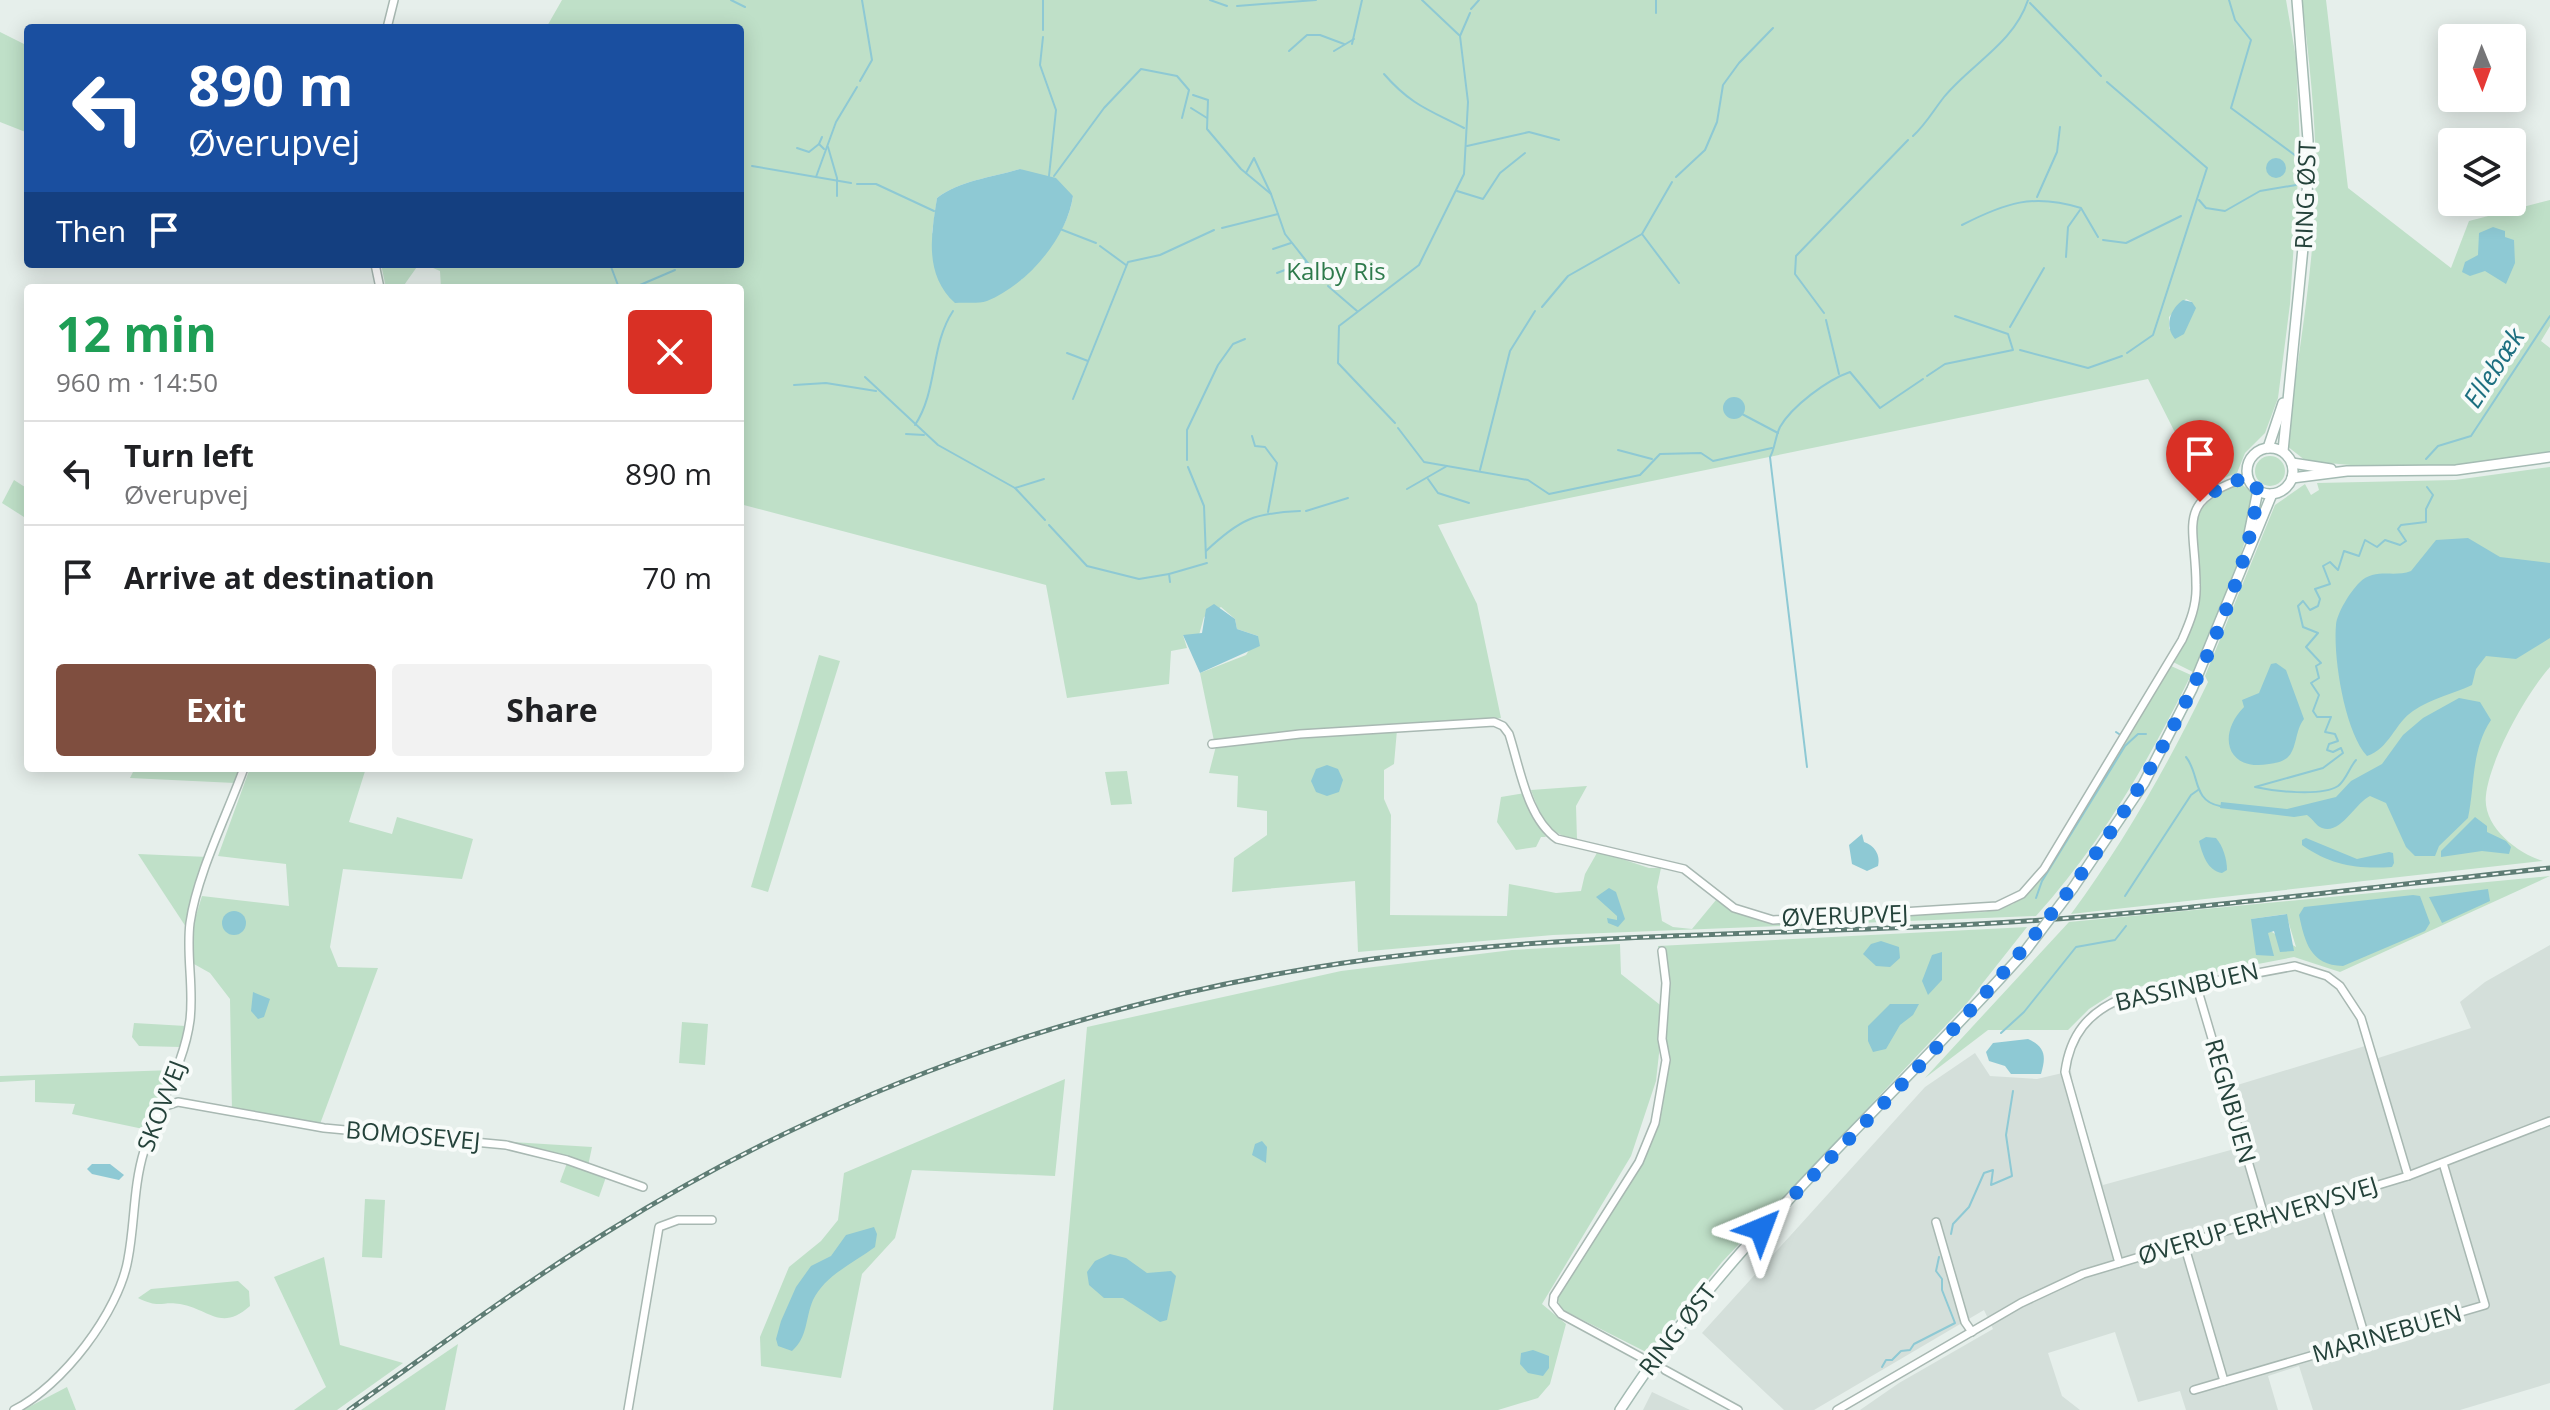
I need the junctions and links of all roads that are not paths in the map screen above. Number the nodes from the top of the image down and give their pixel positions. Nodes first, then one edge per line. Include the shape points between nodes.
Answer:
1 (394, 0) edge
2 (2297, 0) edge
3 (388, 24) edge
4 (2288, 389) junction
5 (2268, 448) junction
6 (2283, 451) junction
7 (2550, 457) edge
8 (2292, 463) junction
9 (2347, 471) junction
10 (2248, 477) junction
11 (2292, 478) junction
12 (2258, 490) junction
13 (2272, 494) junction
14 (2243, 561) junction
15 (1212, 744) dead end
16 (243, 772) edge
17 (1662, 951) dead end
18 (2196, 984) junction
19 (168, 1090) junction
20 (178, 1102) junction
21 (160, 1108) junction
22 (2550, 1121) edge
23 (2443, 1163) junction
24 (2408, 1176) junction
25 (643, 1187) dead end
26 (2325, 1202) junction
27 (2265, 1219) junction
28 (712, 1220) dead end
29 (1936, 1222) dead end
30 (2184, 1244) junction
31 (2119, 1263) junction
32 (1972, 1332) junction
33 (2366, 1340) junction
34 (1644, 1359) tunnel mouth
35 (1665, 1370) tunnel mouth
36 (2224, 1381) junction
37 (2194, 1390) dead end
38 (1856, 1399) junction
39 (14, 1410) edge
40 (628, 1410) edge
41 (1620, 1410) edge
42 (1738, 1410) edge
43 (1837, 1410) edge
44 (1843, 1410) edge

1 - 3 street
2 - 4 main road, RING ØST via 2308,140 2307,207
4 - 5 main road, RING ØST
4 - 6 main road, RING ØST
5 - 6 main road
5 - 10 main road via 2253,455
6 - 8 main road
7 - 9 main road via 2456,470
8 - 9 main road
8 - 11 main road
9 - 11 main road
10 - 12 main road
10 - 15 street, ØVERUPVEJ via 2223,485 2200,502 2191,526 2196,600 2182,640 2044,869 2022,894 1997,906 1794,920 1746,914 1684,869 1548,833 1535,813 1509,734 1494,722
11 - 13 main road via 2285,489
12 - 13 main road
12 - 14 main road, RING ØST
13 - 14 main road, RING ØST
14 - 41 main road, RING ØST, bridge via 2215,637 2158,756 2073,888 2026,950 1727,1267
16 - 19 street, SKOVVEJ via 193,910 190,1023
17 - 34 street via 1666,1060 1655,1123 1639,1162 1553,1304 1561,1314
18 - 24 street, BASSINBUEN via 2295,966 2340,986 2361,1018
18 - 27 street, REGNBUEN
18 - 31 street, BASSINBUEN via 2104,1006 2086,1021 2068,1052 2068,1089
19 - 20 street
19 - 21 street, SKOVVEJ
20 - 21 street, BOMOSEVEJ
20 - 25 street, BOMOSEVEJ via 324,1128 506,1145
21 - 39 street, SKOVVEJ via 141,1159 128,1258 117,1296 54,1382
22 - 23 street, ØVERUP ERHVERVSVEJ
23 - 24 street, ØVERUP ERHVERVSVEJ
23 - 33 street, MARINEBUEN via 2485,1305
24 - 26 street, ØVERUP ERHVERVSVEJ
26 - 27 street, ØVERUP ERHVERVSVEJ
26 - 33 street
27 - 30 street, ØVERUP ERHVERVSVEJ
28 - 40 street via 678,1220 659,1227
29 - 32 street
30 - 31 street, ØVERUP ERHVERVSVEJ
30 - 36 street
31 - 32 street, ØVERUP ERHVERVSVEJ via 2062,1283
32 - 38 street, ØVERUP ERHVERVSVEJ
33 - 36 street, MARINEBUEN
35 - 42 street
36 - 37 street, MARINEBUEN
38 - 43 street, ØVERUP ERHVERVSVEJ
38 - 44 street, ØVERUP ERHVERVSVEJ

